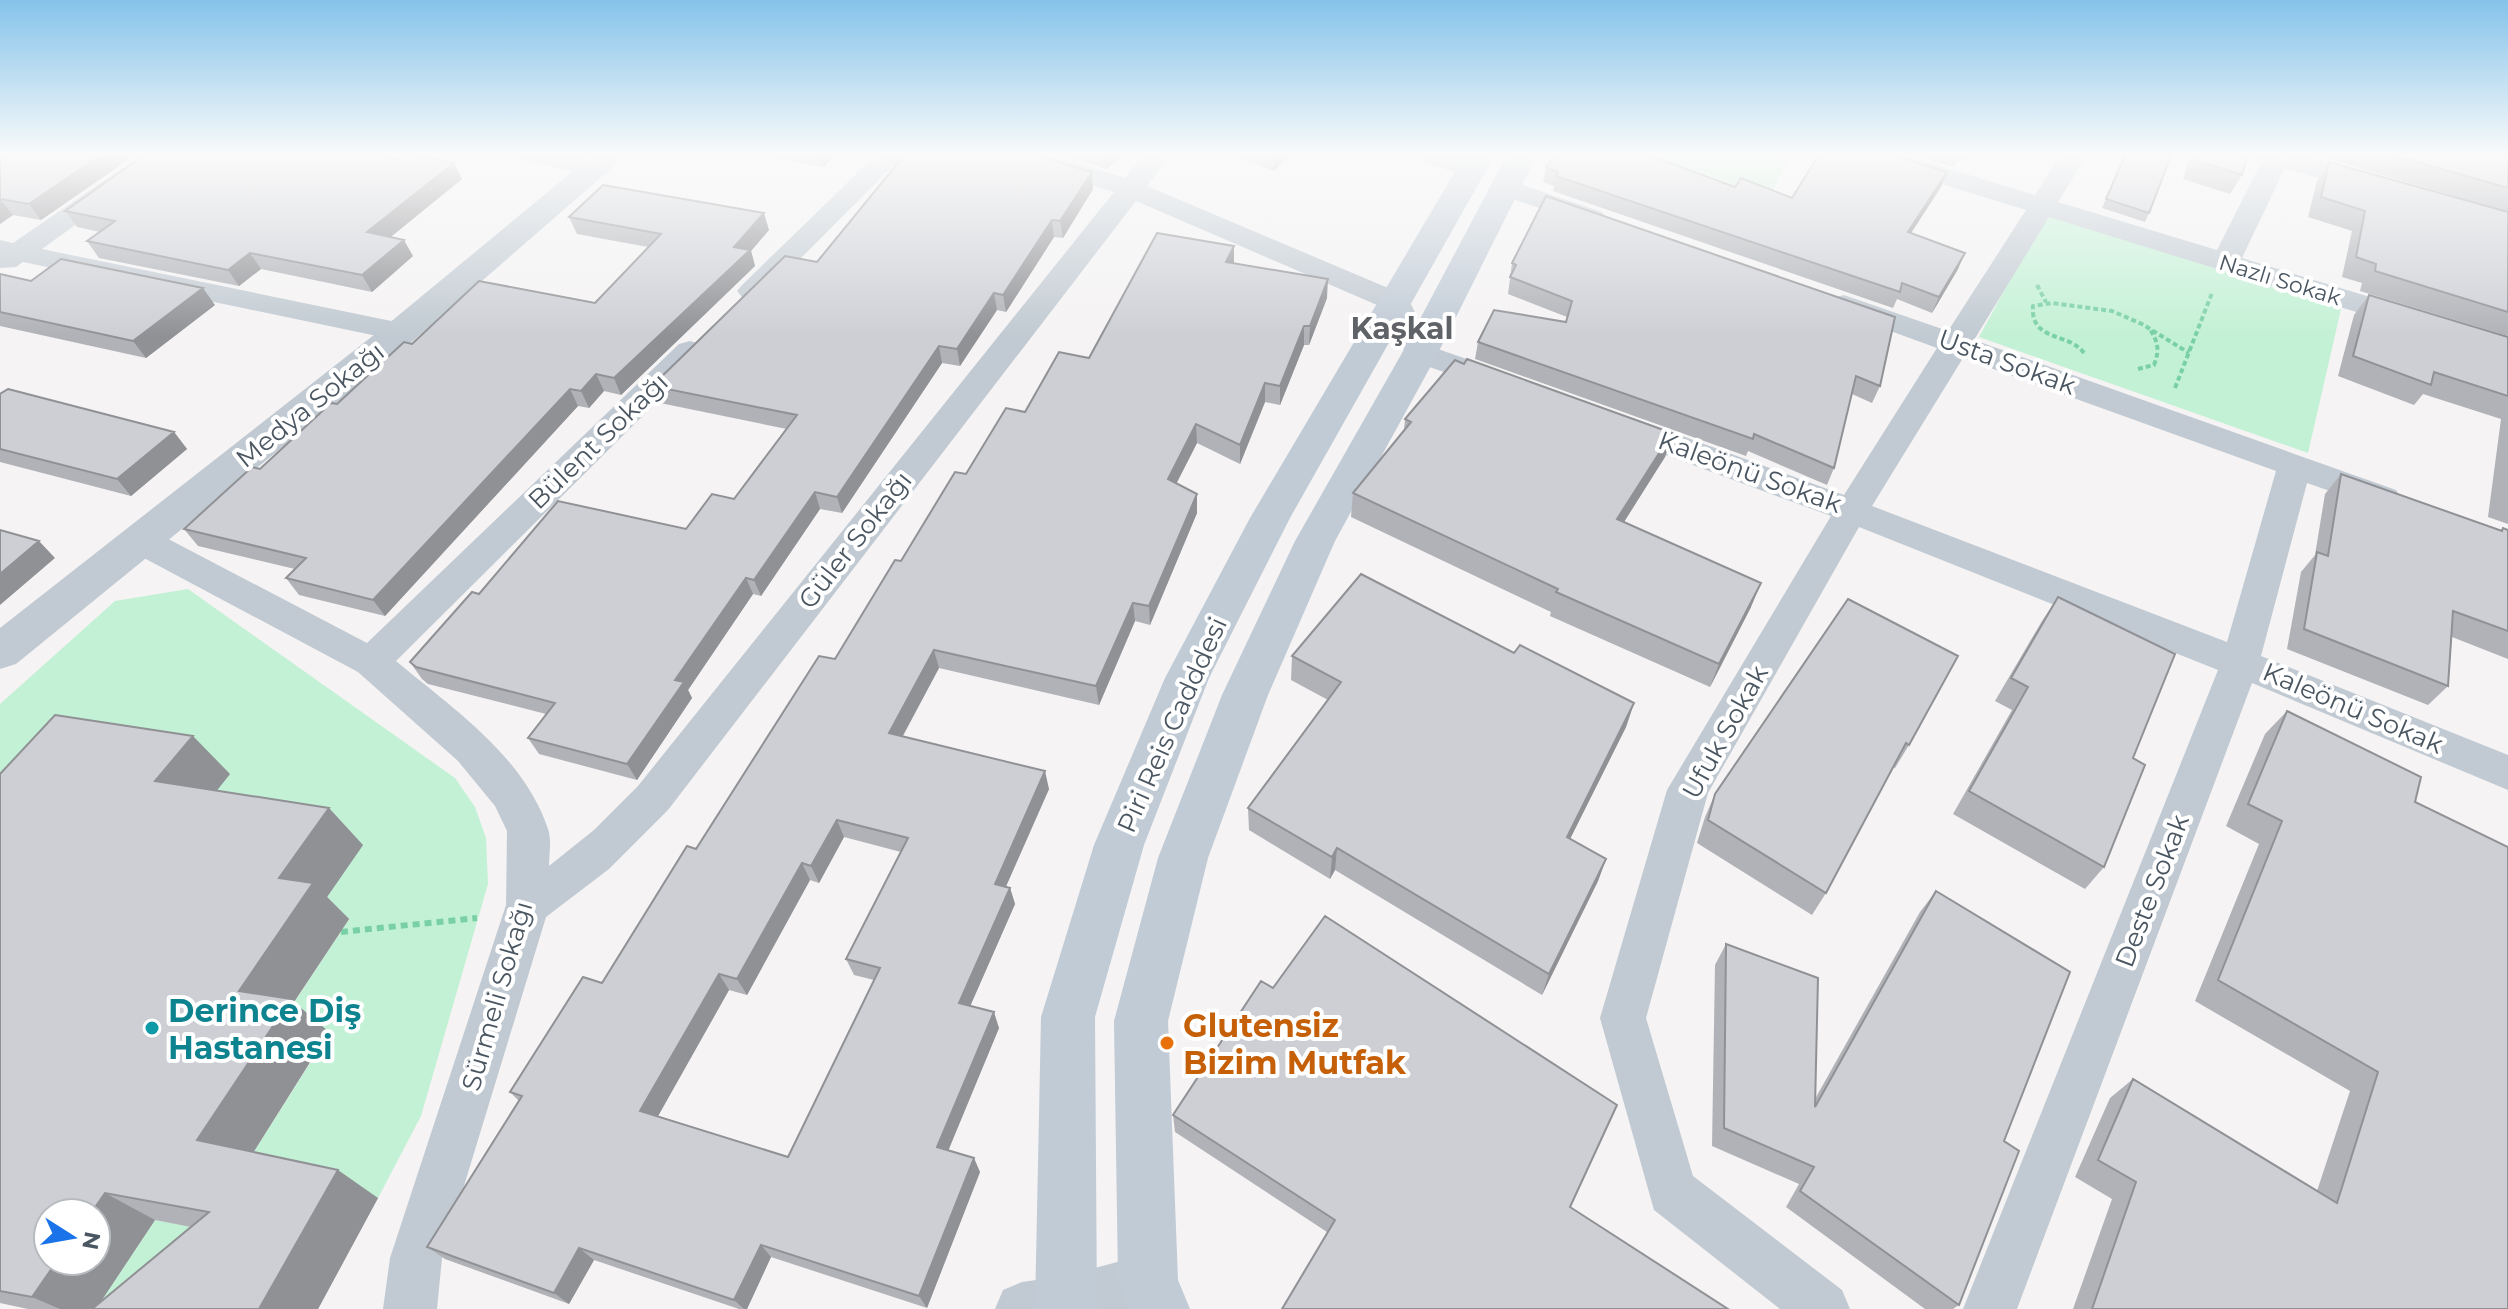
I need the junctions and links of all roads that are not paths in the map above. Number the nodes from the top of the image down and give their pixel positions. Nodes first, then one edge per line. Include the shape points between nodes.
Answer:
1 (69, 214) edge
2 (542, 214) edge
3 (830, 214) edge
4 (1111, 214) edge
5 (1190, 214) edge
6 (1460, 214) edge
7 (1476, 214) edge
8 (1594, 214) edge
9 (2034, 214) edge
10 (2065, 214) edge
11 (2247, 214) edge
12 (1625, 229) edge
13 (6, 255) edge
14 (2225, 263) junction
15 (1820, 296) edge
16 (1396, 302) junction
17 (401, 332) junction
18 (1955, 343) junction
19 (2508, 349) edge
20 (1420, 353) junction
21 (1525, 391) edge
22 (1584, 412) edge
23 (2294, 467) junction
24 (2408, 506) edge
25 (1852, 510) junction
26 (142, 541) junction
27 (0, 652) edge
28 (2241, 661) junction
29 (371, 662) junction
30 (2508, 773) edge
31 (528, 905) junction
32 (1153, 1294) edge
33 (1051, 1307) edge
34 (410, 1309) edge
35 (1823, 1309) edge
36 (1990, 1309) edge

1 - 13 street
2 - 17 street, Medya Sokağı
3 - 29 street, Bülent Sokağı
4 - 31 street, Güler Sokağı via 653,798 610,844
5 - 16 street
6 - 16 main road, Piri Reis Cadddesi
7 - 20 main road, Piri Reis Cadddesi
8 - 12 street
9 - 18 street, Ufuk Sokak
10 - 14 street, Nazlı Sokak
11 - 14 street
13 - 17 street
14 - 19 street, Nazlı Sokak
15 - 18 street, Usta Sokak
16 - 20 street
16 - 33 main road, Piri Reis Cadddesi via 1270,518 1187,678 1119,845 1068,1017
17 - 26 street, Medya Sokağı
18 - 23 street, Usta Sokak
18 - 25 street, Ufuk Sokak
20 - 21 street
20 - 32 main road, Piri Reis Cadddesi via 1315,541 1245,695 1183,858 1141,1021
22 - 25 street, Kaleönü Sokak
23 - 24 street, Usta Sokak
23 - 28 street, Deste Sokak
25 - 28 street, Kaleönü Sokak
25 - 35 street, Ufuk Sokak via 1688,790 1623,1018 1672,1192
26 - 27 street, Medya Sokağı
26 - 29 street, Sürmeli Sokağı
28 - 30 street, Kaleönü Sokak
28 - 36 street, Deste Sokak
29 - 31 street, Sürmeli Sokağı via 472,749 511,795 528,831
31 - 34 street, Sürmeli Sokağı via 416,1258
32 - 33 street

